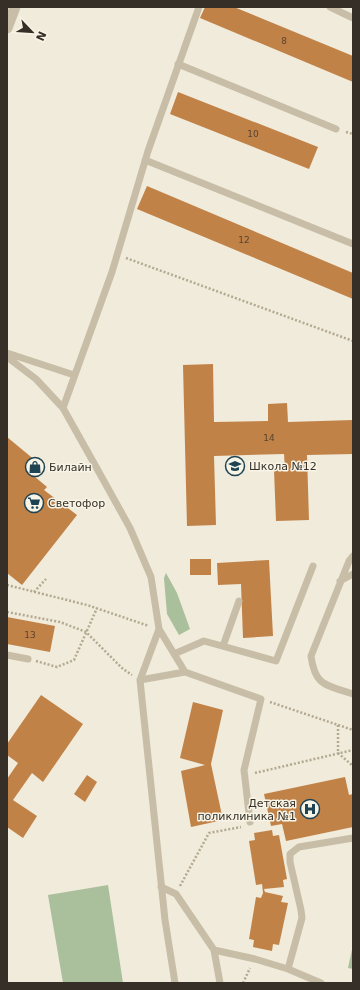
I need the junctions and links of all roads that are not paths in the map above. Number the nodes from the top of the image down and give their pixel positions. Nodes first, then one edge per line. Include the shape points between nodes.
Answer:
1 (15, 7) edge
2 (199, 7) edge
3 (330, 7) edge
4 (353, 18) edge
5 (7, 28) edge
6 (178, 64) junction
7 (336, 129) dead end
8 (146, 160) junction
9 (353, 244) edge
10 (7, 353) edge
11 (7, 357) edge
12 (74, 375) junction
13 (63, 408) junction
14 (353, 556) edge
15 (312, 566) dead end
16 (353, 574) edge
17 (340, 581) junction
18 (239, 601) dead end
19 (159, 629) junction
20 (223, 646) junction
21 (174, 654) junction
22 (7, 655) edge
23 (28, 659) road end
24 (185, 672) junction
25 (140, 680) junction
26 (353, 694) edge
27 (250, 822) road end
28 (353, 838) edge
29 (161, 887) junction
30 (214, 950) junction
31 (288, 969) junction
32 (175, 983) edge
33 (220, 983) edge
34 (321, 983) edge

1 - 5 street
2 - 6 lane
3 - 4 lane
6 - 7 lane
6 - 8 lane
8 - 9 lane
8 - 12 lane via 112,272
10 - 12 lane
11 - 13 lane via 36,379
12 - 13 lane
13 - 19 lane via 130,528 151,577
14 - 17 lane
15 - 20 lane via 276,661
16 - 17 lane
17 - 26 lane via 311,656 313,668 323,684
18 - 20 lane
19 - 21 lane
19 - 25 lane
20 - 21 lane via 204,641
21 - 24 lane
22 - 23 lane
24 - 25 lane
24 - 27 lane via 261,699 244,770
25 - 29 lane
28 - 31 lane via 299,847 290,854 302,918
29 - 30 lane via 176,894
29 - 32 lane
30 - 31 lane
30 - 33 lane
31 - 34 lane

